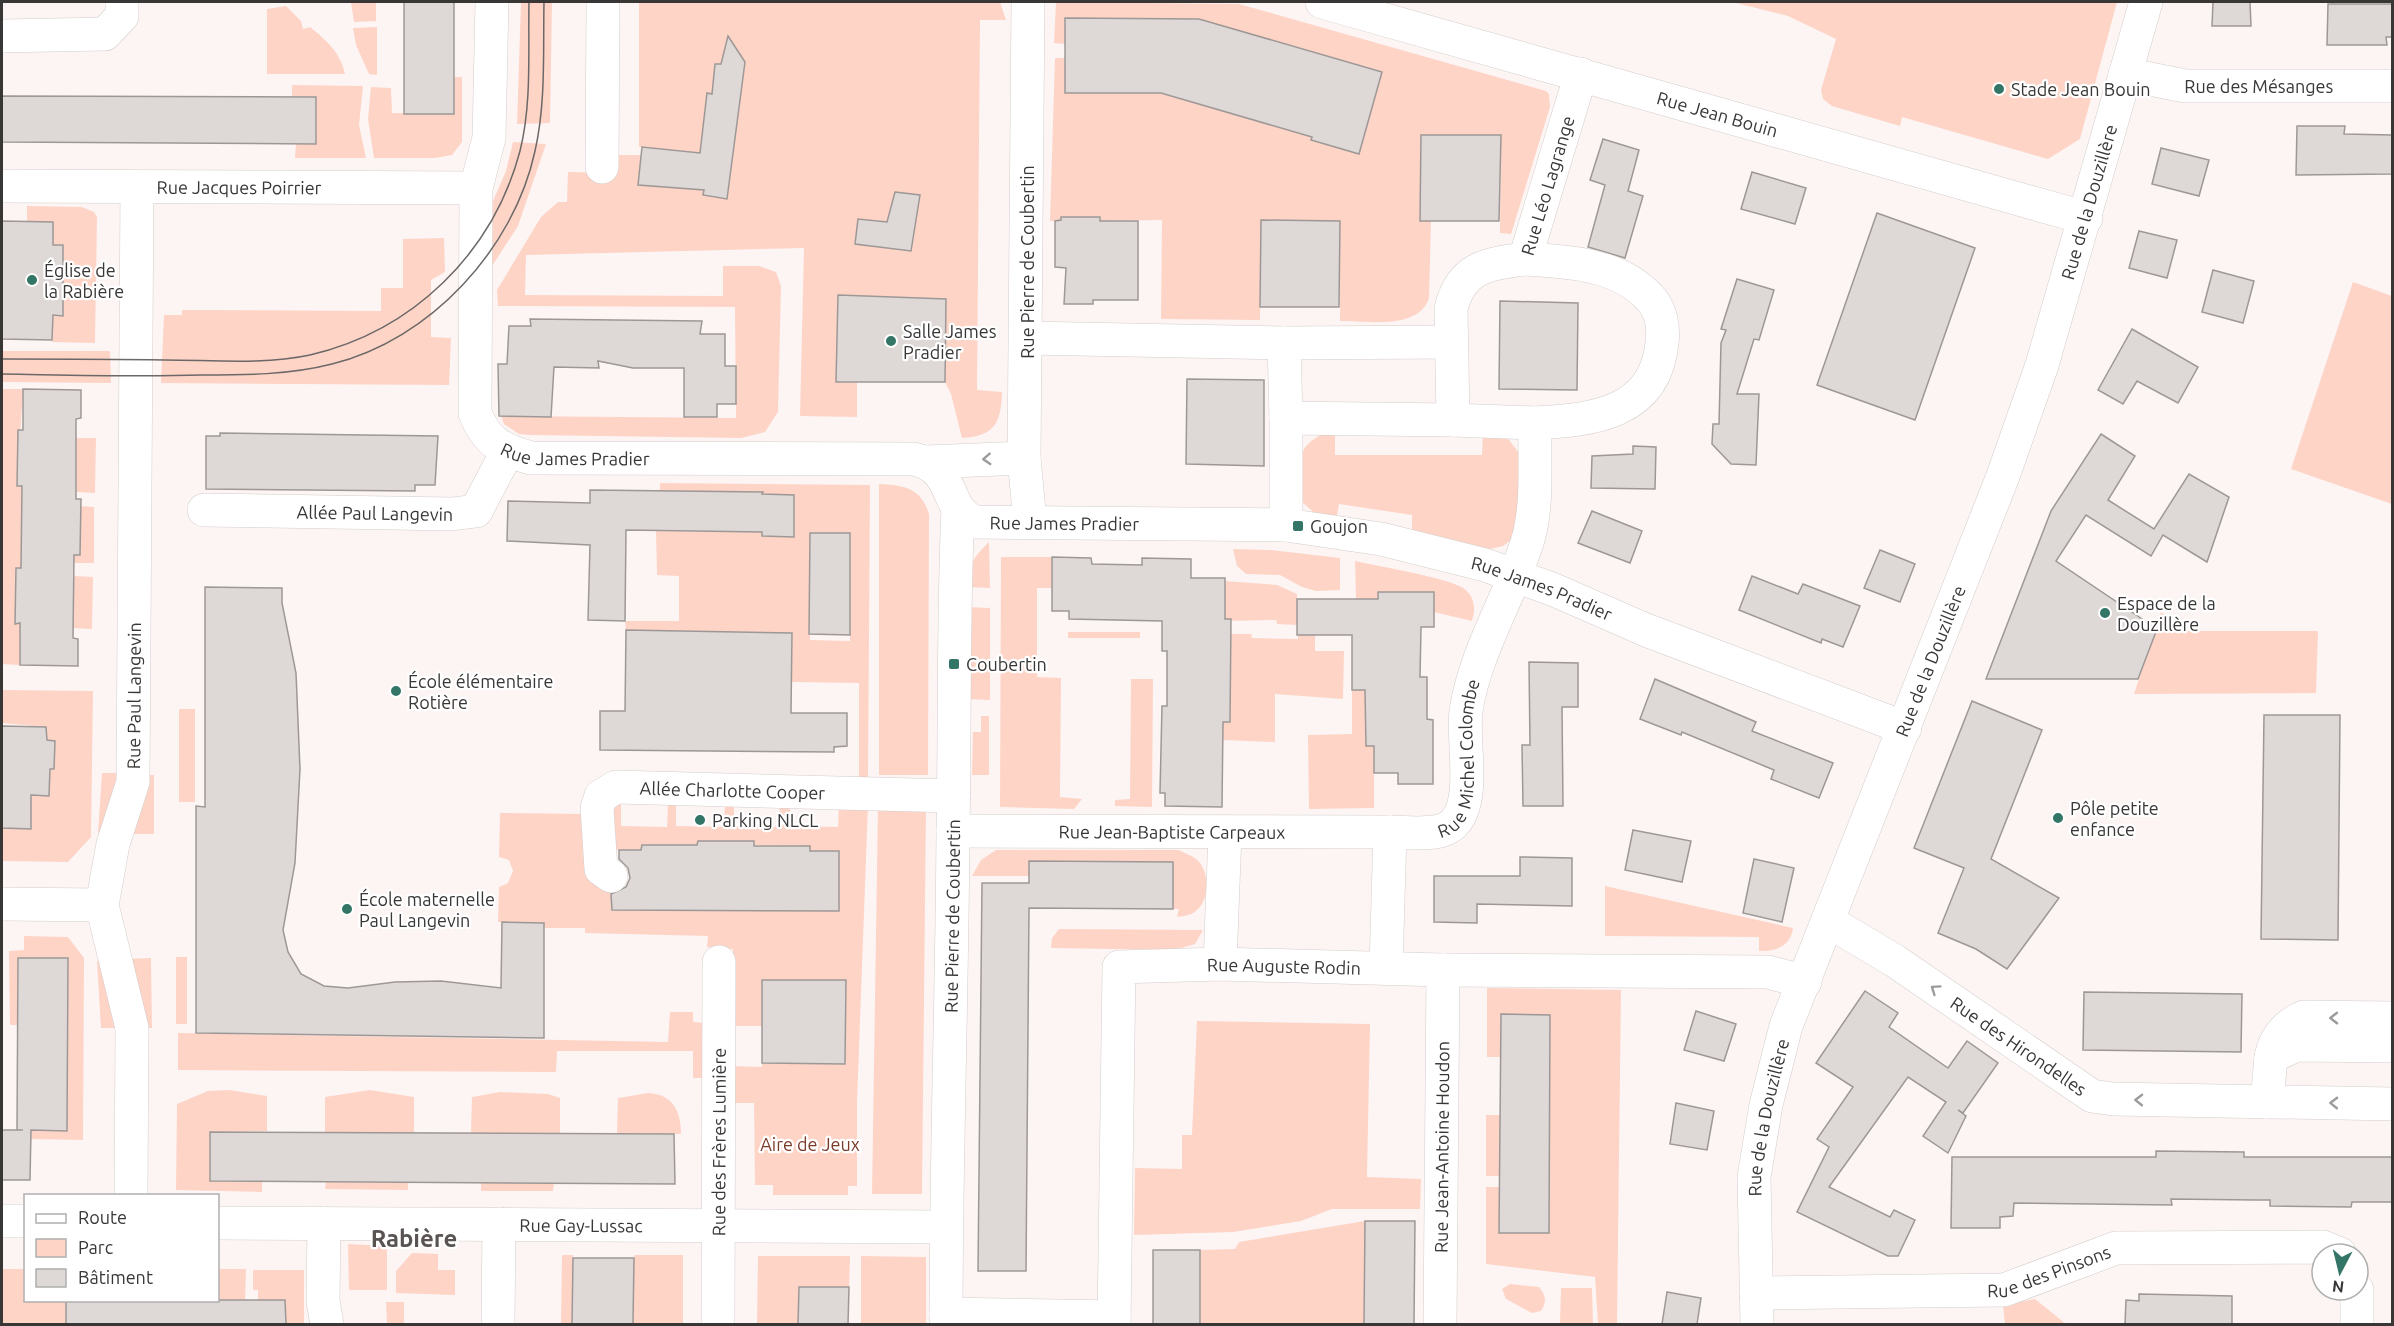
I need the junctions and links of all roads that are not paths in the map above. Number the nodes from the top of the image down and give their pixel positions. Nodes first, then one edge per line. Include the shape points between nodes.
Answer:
1 (122, 2) edge
2 (492, 2) edge
3 (603, 2) edge
4 (1028, 2) edge
5 (2146, 2) edge
6 (1342, 4) edge
7 (2, 36) edge
8 (1581, 74) junction
9 (2125, 74) junction
10 (2392, 86) edge
11 (602, 167) dead end
12 (2, 186) edge
13 (137, 187) junction
14 (476, 188) junction
15 (2086, 218) junction
16 (1525, 259) junction
17 (1026, 338) junction
18 (1451, 342) junction
19 (1284, 343) junction
20 (1286, 418) junction
21 (1453, 420) junction
22 (1535, 423) junction
23 (508, 450) junction
24 (1024, 458) junction
25 (946, 480) junction
26 (204, 510) dead end
27 (1030, 522) junction
28 (1286, 525) junction
29 (1516, 576) junction
30 (1905, 728) junction
31 (954, 795) junction
32 (953, 831) junction
33 (1390, 832) junction
34 (1225, 833) junction
35 (611, 876) dead end
36 (2, 904) edge
37 (102, 906) junction
38 (1828, 921) junction
39 (719, 962) dead end
40 (1220, 964) junction
41 (1386, 968) junction
42 (1443, 970) junction
43 (1804, 982) junction
44 (2392, 1018) edge
45 (2392, 1046) edge
46 (2271, 1057) junction
47 (2267, 1101) junction
48 (2392, 1104) edge
49 (131, 1194) edge
50 (2, 1221) edge
51 (24, 1221) edge
52 (219, 1223) edge
53 (324, 1223) junction
54 (499, 1224) junction
55 (718, 1226) junction
56 (945, 1227) junction
57 (2310, 1247) edge
58 (2357, 1302) edge
59 (1756, 1309) edge
60 (946, 1319) edge
61 (1114, 1321) edge
62 (327, 1324) edge
63 (498, 1324) edge
64 (718, 1324) edge
65 (1440, 1324) edge
66 (2357, 1324) edge

1 - 7 street via 122,16 105,34
2 - 14 street, Rue James Pradier via 489,138
3 - 11 street
4 - 17 street, Rue Pierre de Coubertin
5 - 9 street, Rue de la Douzillère
6 - 8 street, Rue Jean Bouin
8 - 15 street, Rue Jean Bouin
8 - 16 street, Rue Léo Lagrange
9 - 10 street, Rue des Mésanges via 2185,86
9 - 15 street, Rue de la Douzillère
12 - 13 street, Rue Jacques Poirrier
13 - 14 street, Rue Jacques Poirrier
13 - 37 street, Rue Paul Langevin via 133,782 113,844
14 - 23 street, Rue James Pradier via 475,413 482,432
15 - 30 street, Rue de la Douzillère via 2058,315 2003,476
16 - 18 street via 1495,263 1463,280 1451,309
16 - 22 street, Rue Léo Lagrange via 1579,263 1630,282 1656,307 1663,338 1657,370 1636,398 1598,416
17 - 19 street
17 - 24 street, Rue Pierre de Coubertin
18 - 19 street
18 - 21 street
19 - 20 street
20 - 21 street
20 - 28 street
21 - 22 street
22 - 29 street via 1533,506
23 - 25 street, Rue James Pradier via 531,458 914,459
23 - 26 street, Allée Paul Langevin via 476,511 452,514
24 -> 25 street
24 - 27 street, Rue Pierre de Coubertin
25 - 27 street, Rue James Pradier via 966,519
25 - 31 street, Rue Pierre de Coubertin via 954,594
27 - 28 street, Rue James Pradier
28 - 29 street, Rue James Pradier via 1381,539
29 - 30 street, Rue James Pradier
29 - 33 street, Rue Michel Colombe via 1468,697 1466,786 1461,815 1443,830
30 - 38 street, Rue de la Douzillère
31 - 32 street, Rue Pierre de Coubertin
31 - 35 street, Allée Charlotte Cooper via 616,787 601,796 597,808 601,869
32 - 34 street, Rue Jean-Baptiste Carpeaux
32 - 56 street, Rue Pierre de Coubertin
33 - 34 street, Rue Jean-Baptiste Carpeaux
33 - 41 street
34 - 40 street
36 - 37 street
37 - 49 street, Rue Paul Langevin via 132,1028
38 - 43 street, Rue de la Douzillère
47 -> 38 street, Rue des Hirondelles via 2092,1096 1895,961
39 - 55 street, Rue des Frères Lumière
40 - 41 street, Rue Auguste Rodin
40 - 61 street, Rue Auguste Rodin via 1119,967
41 - 42 street, Rue Auguste Rodin
42 - 43 street, Rue Auguste Rodin via 1768,972
42 - 65 street, Rue Jean-Antoine Houdon
43 - 59 street, Rue de la Douzillère via 1786,1026 1754,1177
44 -> 46 street via 2304,1017 2279,1035
45 - 46 street via 2296,1046
46 - 47 street
48 -> 47 street, Rue des Hirondelles
50 - 51 street
52 - 53 street, Rue Gay-Lussac
53 - 54 street, Rue Gay-Lussac
53 - 62 street via 323,1301
54 - 55 street, Rue Gay-Lussac
54 - 63 street
55 - 56 street, Rue Gay-Lussac
55 - 64 street, Rue des Frères Lumière
56 - 60 street, Rue Pierre de Coubertin
57 - 59 street, Rue des Pinsons via 2115,1248 2004,1290
58 - 66 street
60 - 61 street

